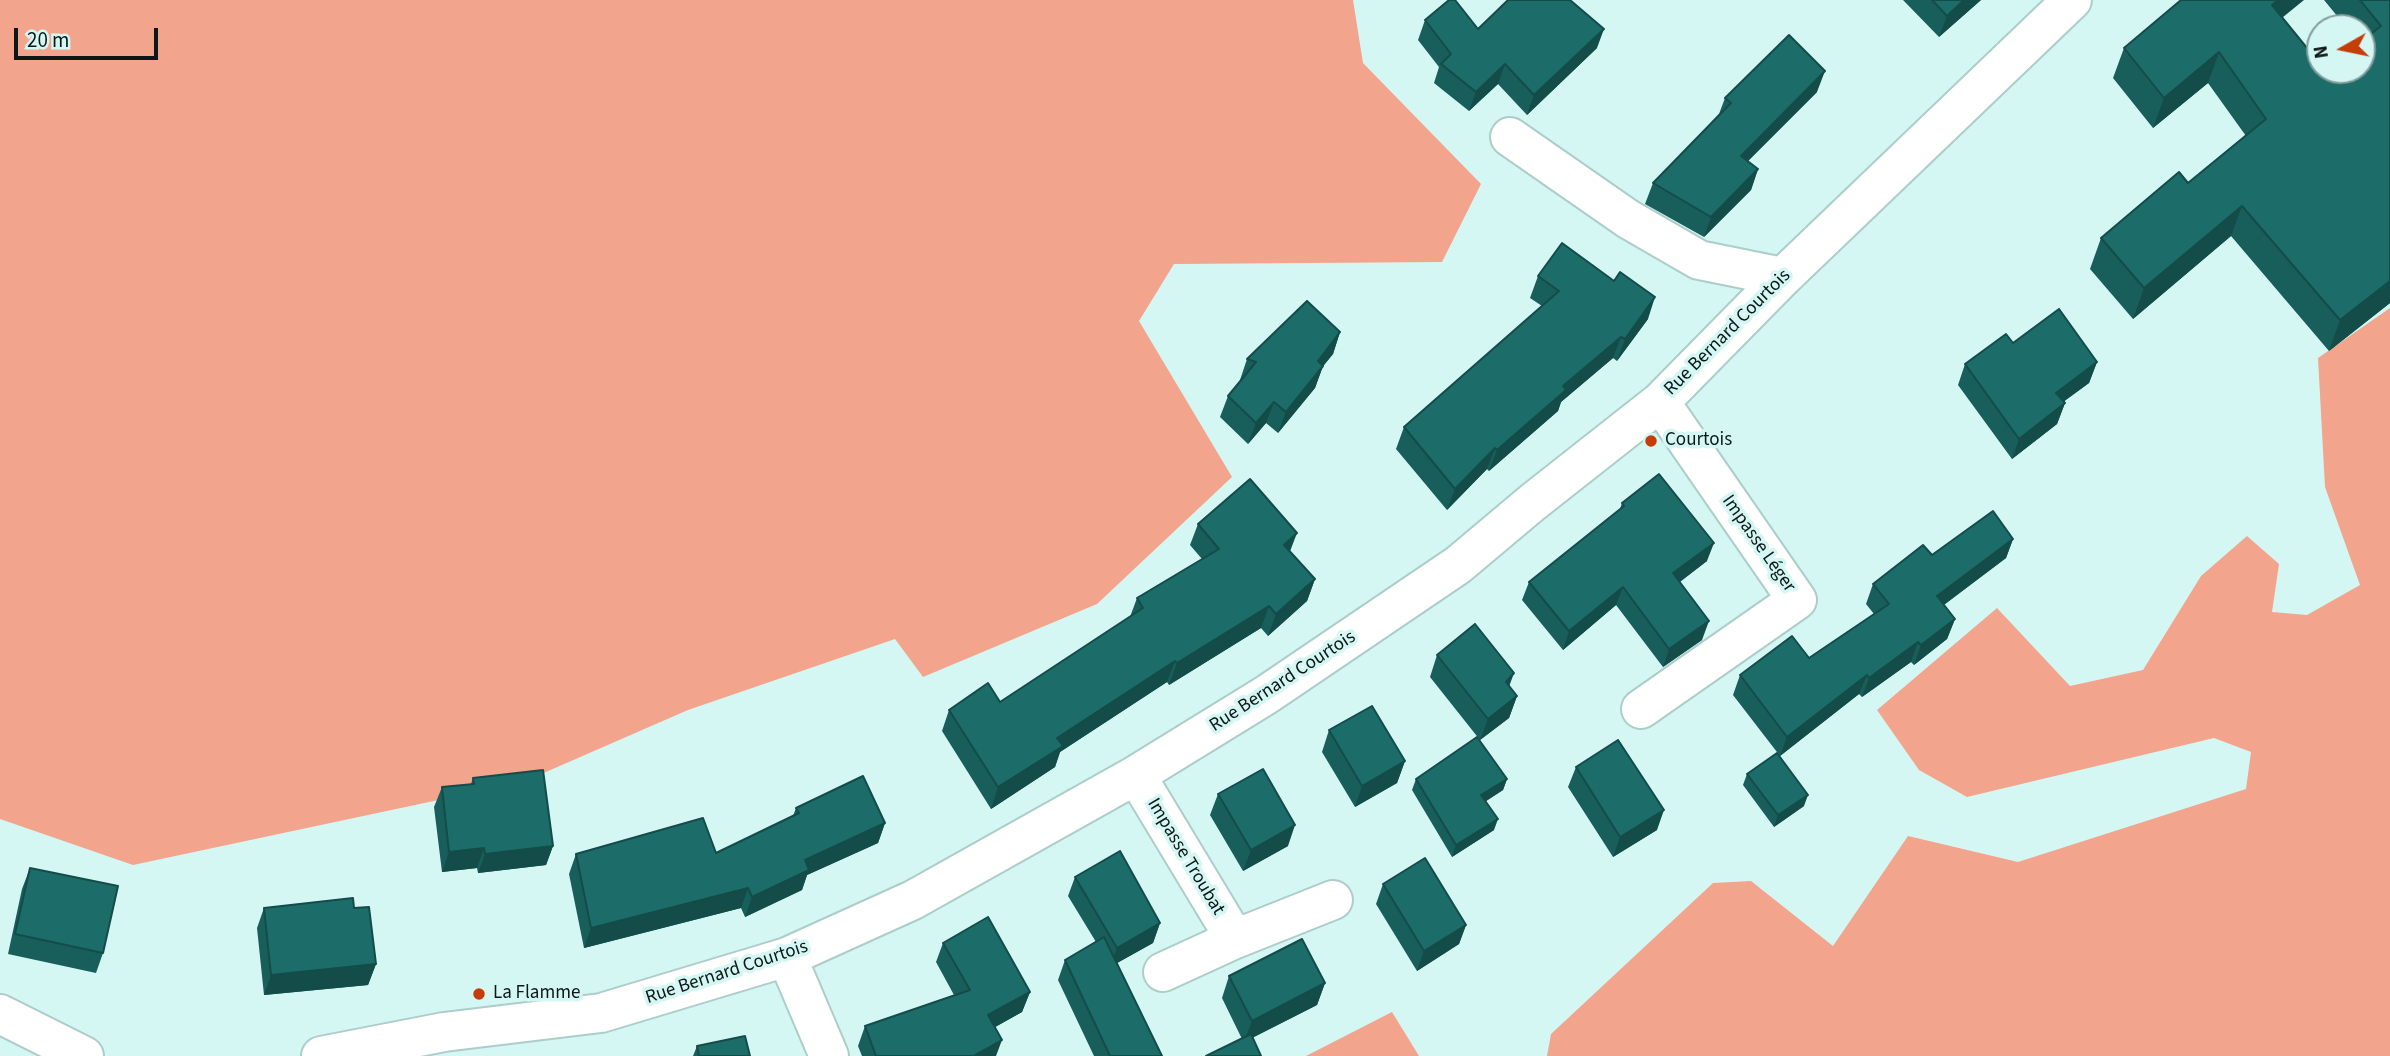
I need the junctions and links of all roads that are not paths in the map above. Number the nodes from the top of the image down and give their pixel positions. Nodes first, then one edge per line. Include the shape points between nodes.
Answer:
1 (2072, 0) edge
2 (1510, 138) dead end
3 (1783, 277) junction
4 (1660, 402) junction
5 (1641, 709) dead end
6 (1136, 775) junction
7 (1333, 900) dead end
8 (1235, 939) junction
9 (787, 957) junction
10 (1163, 972) dead end
11 (0, 1014) edge
12 (84, 1056) edge
13 (321, 1056) edge
14 (829, 1056) edge

1 - 3 street, Rue Bernard Courtois
2 - 3 street via 1628,219 1699,260
3 - 4 street, Rue Bernard Courtois
4 - 5 street, Impasse Léger via 1797,600
4 - 6 street, Rue Bernard Courtois via 1458,565 1266,695
6 - 8 street, Impasse Troubat
6 - 9 street, Rue Bernard Courtois via 913,900
7 - 8 street, Impasse Troubat
8 - 10 street, Impasse Troubat
9 - 13 street, Rue Bernard Courtois via 601,1013 444,1032
9 - 14 street
11 - 12 street

